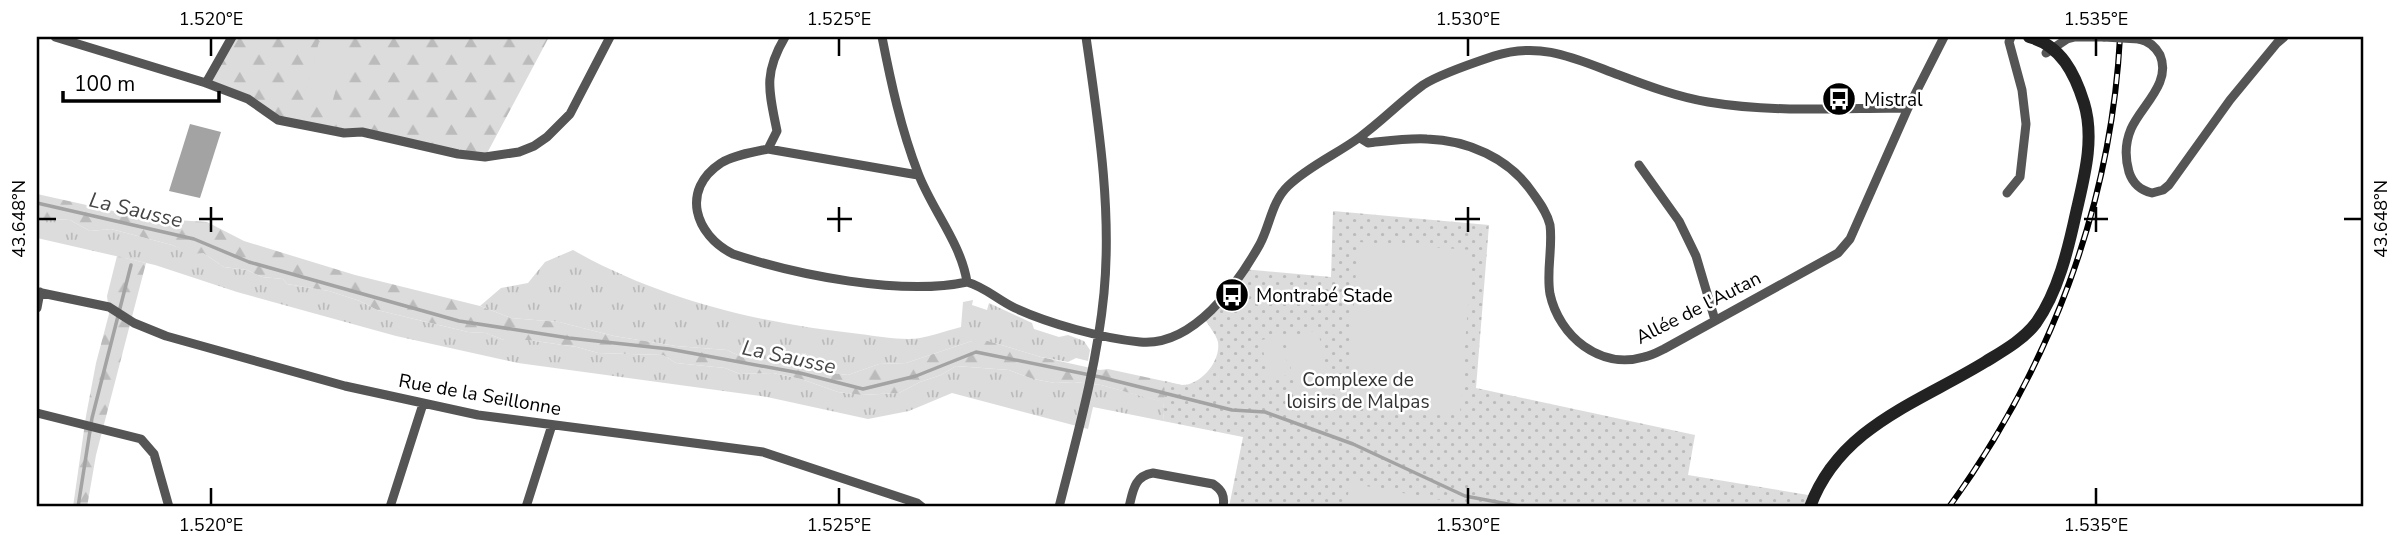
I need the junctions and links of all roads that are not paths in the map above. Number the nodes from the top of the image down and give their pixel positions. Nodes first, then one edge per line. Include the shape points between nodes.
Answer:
1 (55, 37) edge
2 (232, 37) edge
3 (610, 37) edge
4 (785, 37) edge
5 (882, 37) edge
6 (1086, 37) edge
7 (1944, 37) edge
8 (2011, 37) edge
9 (2027, 37) edge
10 (2076, 37) edge
11 (2104, 37) edge
12 (2284, 37) edge
13 (2048, 47) edge
14 (206, 83) junction
15 (1908, 108) junction
16 (1360, 138) junction
17 (768, 149) junction
18 (1639, 164) dead end
19 (918, 175) junction
20 (2007, 193) dead end
21 (967, 282) junction
22 (38, 292) edge
23 (37, 308) edge
24 (1715, 320) junction
25 (1100, 333) junction
26 (423, 404) junction
27 (37, 413) edge
28 (552, 425) junction
29 (169, 507) edge
30 (390, 507) edge
31 (526, 507) edge
32 (922, 507) edge
33 (1059, 507) edge
34 (1129, 507) edge
35 (1223, 507) edge
36 (1810, 507) edge

1 - 14 street
2 - 14 street
3 - 14 street via 563,124 534,146 485,157 278,120 248,99
4 - 17 street via 771,64 769,92 777,131
5 - 19 street via 892,91
6 - 25 street via 1103,182
7 - 15 street, Allée de l'Autan
8 - 20 street via 2026,124 2020,177
9 - 13 street
10 - 11 street
10 - 13 street
11 - 12 street, bridge via 2149,42 2162,62 2155,91 2130,131 2126,159 2137,186 2152,193 2169,185 2230,100
13 - 36 street via 2066,62 2088,122 2078,206 2047,304 2020,339 1860,435 1835,460
15 - 16 street via 1771,110 1706,102 1576,57 1523,52 1496,55 1425,84
15 - 24 street, Allée de l'Autan via 1850,239 1838,253
16 - 24 street, Allée de l'Autan via 1368,143 1447,141 1492,156 1517,172 1549,223 1549,291 1558,320 1575,340 1597,355 1643,358
16 - 25 street via 1286,188 1253,254 1197,324 1158,342
17 - 19 street
17 - 21 street via 723,162 699,187 697,212 718,246 750,260 839,280 950,286
18 - 24 street via 1679,221 1696,256
19 - 21 street via 965,264
21 - 25 street via 1036,317
22 - 23 street
22 - 26 street, Rue de la Seillonne via 109,307 166,336
25 - 33 street
26 - 28 street, Rue de la Seillonne
26 - 30 street
27 - 29 street via 147,443
28 - 31 street
28 - 32 street, Rue de la Seillonne via 763,452
34 - 35 street via 1135,485 1144,474 1153,472 1213,484 1223,495

